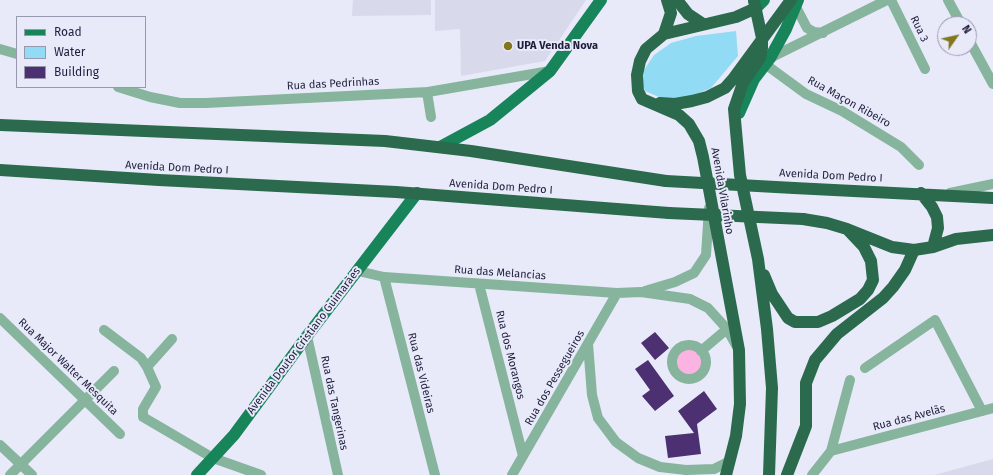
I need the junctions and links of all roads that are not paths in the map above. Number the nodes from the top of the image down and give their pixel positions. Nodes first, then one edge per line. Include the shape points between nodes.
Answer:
1 (601, 0) edge
2 (667, 0) edge
3 (677, 0) edge
4 (887, 0) edge
5 (891, 0) edge
6 (948, 0) edge
7 (795, 2) edge
8 (758, 3) edge
9 (957, 16) edge
10 (703, 24) junction
11 (823, 33) junction
12 (664, 34) junction
13 (762, 38) junction
14 (0, 49) edge
15 (16, 54) edge
16 (977, 55) edge
17 (767, 61) junction
18 (925, 69) dead end
19 (550, 72) junction
20 (993, 84) edge
21 (121, 88) edge
22 (427, 92) junction
23 (648, 103) junction
24 (431, 117) dead end
25 (735, 122) junction
26 (0, 125) edge
27 (477, 127) junction
28 (440, 147) junction
29 (470, 151) junction
30 (918, 165) dead end
31 (0, 170) edge
32 (993, 184) edge
33 (401, 192) junction
34 (417, 193) junction
35 (921, 193) junction
36 (943, 194) junction
37 (710, 198) junction
38 (993, 198) edge
39 (408, 205) junction
40 (847, 229) junction
41 (993, 235) edge
42 (933, 247) junction
43 (914, 250) junction
44 (758, 259) junction
45 (358, 271) junction
46 (384, 277) junction
47 (480, 284) junction
48 (641, 292) junction
49 (617, 293) junction
50 (0, 318) edge
51 (727, 329) junction
52 (104, 330) dead end
53 (307, 336) junction
54 (172, 339) dead end
55 (588, 344) junction
56 (739, 350) junction
57 (701, 351) dead end
58 (147, 367) junction
59 (865, 368) dead end
60 (114, 371) dead end
61 (850, 380) dead end
62 (85, 400) junction
63 (993, 408) edge
64 (982, 411) junction
65 (120, 434) dead end
66 (0, 445) edge
67 (831, 451) junction
68 (523, 456) junction
69 (213, 458) junction
70 (730, 461) junction
71 (20, 464) junction
72 (717, 472) edge
73 (10, 475) edge
74 (32, 475) edge
75 (197, 475) edge
76 (261, 475) edge
77 (338, 475) edge
78 (434, 475) edge
79 (512, 475) edge
80 (726, 475) edge
81 (769, 475) edge
82 (787, 475) edge
83 (812, 475) edge

1 - 19 main road
2 - 12 highway via 671,13
3 - 10 highway via 688,14
4 - 11 street
5 - 18 street, Rua 3
6 - 9 street
7 - 11 street via 807,28
7 - 13 highway
7 - 17 main road, Avenida Vilarinho
8 - 10 highway via 736,17
8 - 13 highway
10 - 12 highway
11 - 17 street
12 - 23 highway via 646,49 640,61 637,75 638,90 642,99
13 - 23 highway via 725,88 692,102
13 - 25 highway via 760,58 738,95 734,108
14 - 15 street
16 - 20 street
17 - 25 main road, Avenida Vilarinho via 754,79
17 - 30 street, Rua Maçon Ribeiro via 806,94 842,111 901,147
19 - 22 street, Rua das Pedrinhas
19 - 27 main road via 496,116
21 - 22 street, Rua das Pedrinhas via 180,104
22 - 24 street
23 - 37 highway, Avenida Vilarinho via 679,115 689,124 699,141
25 - 44 highway, Avenida Vilarinho via 740,175
26 - 28 highway, Avenida Dom Pedro I via 378,141
27 - 28 main road
27 - 29 main road via 469,141
28 - 29 highway, Avenida Dom Pedro I
29 - 35 highway, Avenida Dom Pedro I, bridge via 666,181
31 - 33 highway, Avenida Dom Pedro I
32 - 36 street
33 - 34 highway, Avenida Dom Pedro I
33 - 39 main road via 406,197
34 - 39 main road, Avenida Doutor Cristiano Guimarães
34 - 40 highway, Avenida Dom Pedro I, bridge via 669,213 803,220
35 - 36 highway, Avenida Dom Pedro I
35 - 42 highway via 937,217 938,228
36 - 38 highway, Avenida Dom Pedro I
37 - 48 street, Rua das Melancias via 706,255 694,273 675,282
37 - 56 highway, Avenida Vilarinho
39 - 45 main road, Avenida Doutor Cristiano Guimarães
40 - 43 highway, Avenida Dom Pedro I via 892,247
40 - 44 highway via 864,248 871,261 873,280 860,299 818,322 796,322 788,318 772,294
41 - 42 highway, Avenida Dom Pedro I via 956,239
42 - 43 highway, Avenida Dom Pedro I
43 - 82 highway via 905,270 893,287 837,334 815,360 806,383 806,426
44 - 81 highway, Avenida Vilarinho via 772,388
45 - 46 street, Rua das Melancias
45 - 53 main road, Avenida Doutor Cristiano Guimarães
46 - 47 street, Rua das Melancias
46 - 78 street, Rua das Videiras
47 - 49 street, Rua das Melancias
47 - 68 street, Rua dos Morangos
48 - 49 street, Rua das Melancias
48 - 51 street, Rua das Melancias via 690,299 708,308
49 - 55 street, Rua dos Pessegueiros
50 - 62 street, Rua Major Walter Mesquita
51 - 56 street, Rua das Melancias
51 - 57 street
52 - 58 street via 141,358
53 - 69 main road, Avenida Doutor Cristiano Guimarães
53 - 77 street, Rua das Tangerinas
54 - 58 street
55 - 68 street, Rua dos Pessegueiros
55 - 72 street via 588,369 598,418 616,442 638,458 660,467
56 - 70 highway, Avenida Vilarinho via 740,404
58 - 69 street via 156,387 143,409 143,416
59 - 64 street via 934,320
60 - 62 street
61 - 67 street
62 - 65 street, Rua Major Walter Mesquita
62 - 71 street
63 - 64 street, Rua das Avelãs
64 - 67 street, Rua das Avelãs
66 - 71 street
67 - 83 street
68 - 79 street, Rua dos Pessegueiros
69 - 75 main road, Avenida Doutor Cristiano Guimarães
69 - 76 street
70 - 72 street
70 - 80 highway, Avenida Vilarinho
71 - 73 street
71 - 74 street

